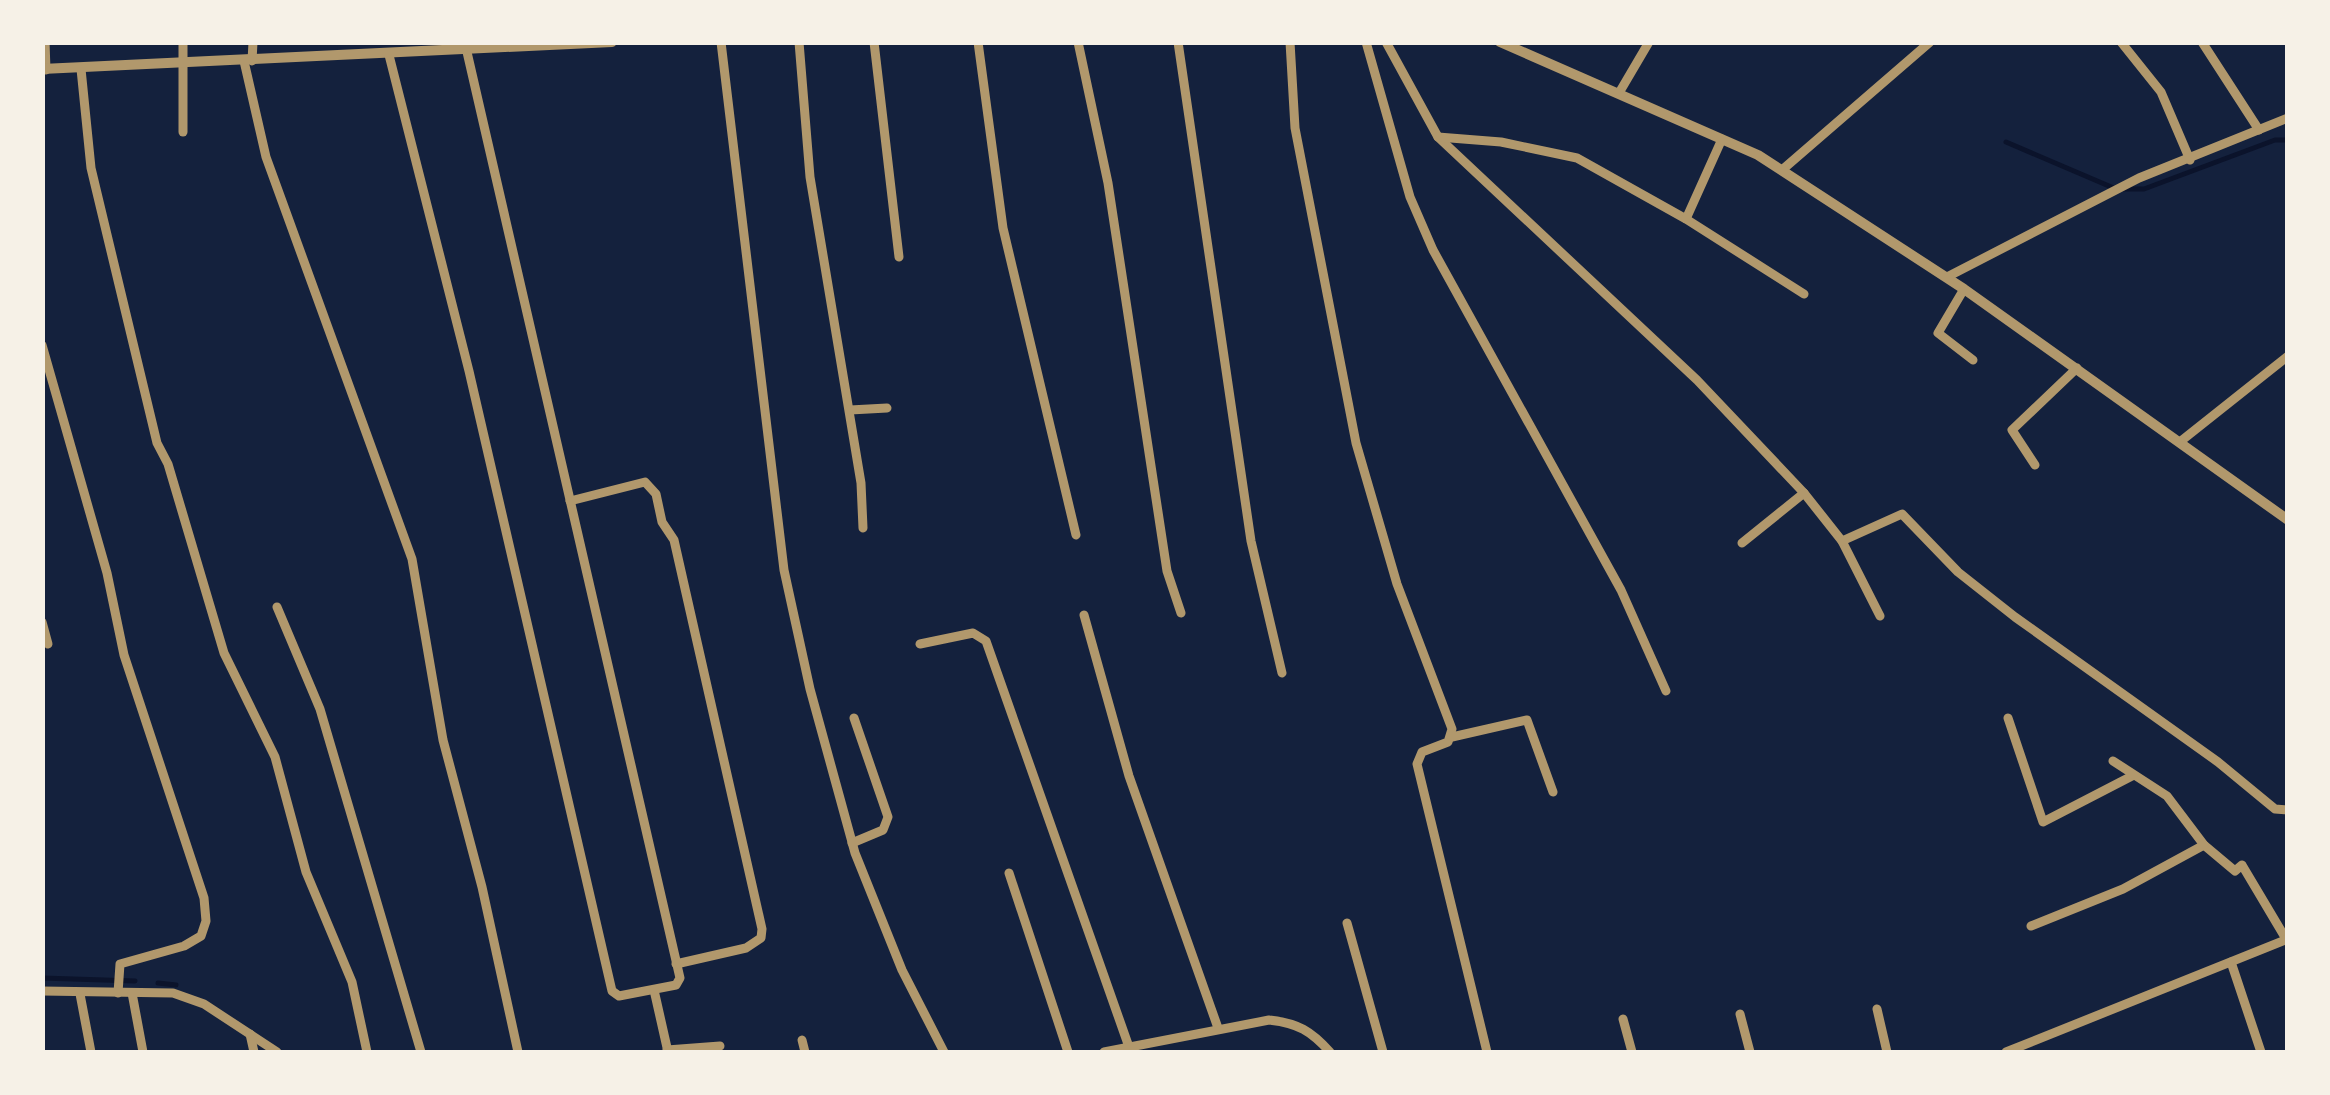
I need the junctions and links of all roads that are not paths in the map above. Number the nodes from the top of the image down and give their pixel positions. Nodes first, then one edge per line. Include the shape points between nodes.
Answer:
1 (45, 42) edge
2 (183, 42) edge
3 (252, 42) edge
4 (362, 42) edge
5 (612, 42) edge
6 (721, 42) edge
7 (799, 42) edge
8 (874, 42) edge
9 (978, 42) edge
10 (1078, 42) edge
11 (1178, 42) edge
12 (1290, 42) edge
13 (1366, 42) edge
14 (1386, 42) edge
15 (1500, 42) edge
16 (1648, 42) edge
17 (1930, 42) edge
18 (2121, 42) edge
19 (2202, 42) edge
20 (493, 46) edge
21 (467, 52) junction
22 (389, 55) junction
23 (363, 56) junction
24 (248, 61) junction
25 (183, 64) junction
26 (44, 69) edge
27 (82, 70) junction
28 (1619, 93) junction
29 (2288, 118) edge
30 (2260, 130) junction
31 (182, 132) dead end
32 (1438, 137) junction
33 (1722, 139) junction
34 (2190, 160) junction
35 (1782, 170) junction
36 (1686, 219) junction
37 (899, 257) dead end
38 (1947, 278) junction
39 (1964, 289) junction
40 (1804, 294) dead end
41 (42, 345) edge
42 (2288, 356) edge
43 (1973, 360) dead end
44 (2077, 368) junction
45 (887, 408) dead end
46 (850, 410) junction
47 (2181, 441) junction
48 (2035, 465) dead end
49 (1804, 493) junction
50 (570, 501) junction
51 (2286, 517) edge
52 (863, 528) dead end
53 (1076, 535) dead end
54 (1842, 540) junction
55 (1742, 544) dead end
56 (277, 607) dead end
57 (1181, 613) dead end
58 (1084, 615) dead end
59 (1880, 616) dead end
60 (42, 622) edge
61 (48, 644) dead end
62 (920, 644) dead end
63 (1282, 673) dead end
64 (1666, 692) dead end
65 (854, 718) dead end
66 (2008, 718) dead end
67 (1452, 737) junction
68 (2113, 761) dead end
69 (2132, 776) junction
70 (1553, 792) dead end
71 (2288, 810) edge
72 (852, 843) junction
73 (2204, 846) junction
74 (1009, 874) dead end
75 (1347, 923) dead end
76 (2031, 926) dead end
77 (2287, 939) edge
78 (2231, 962) junction
79 (676, 964) junction
80 (117, 984) junction
81 (654, 990) junction
82 (42, 991) edge
83 (132, 993) junction
84 (80, 994) junction
85 (1877, 1009) dead end
86 (1740, 1014) dead end
87 (1624, 1020) dead end
88 (1218, 1028) junction
89 (250, 1034) junction
90 (802, 1040) dead end
91 (720, 1046) dead end
92 (1135, 1048) edge
93 (668, 1051) edge
94 (91, 1052) edge
95 (143, 1052) edge
96 (254, 1052) edge
97 (277, 1052) edge
98 (366, 1052) edge
99 (421, 1052) edge
100 (518, 1052) edge
101 (805, 1052) edge
102 (944, 1052) edge
103 (1068, 1052) edge
104 (1104, 1052) edge
105 (1330, 1052) edge
106 (1383, 1052) edge
107 (1487, 1052) edge
108 (1632, 1052) edge
109 (1750, 1052) edge
110 (1886, 1052) edge
111 (2006, 1052) edge
112 (2261, 1052) edge

1 - 26 street
2 - 25 street
3 - 24 street
4 - 23 street
5 - 20 street
6 - 72 street via 784,570
7 - 46 street via 810,178
8 - 37 street
9 - 53 street via 1003,228
10 - 57 street via 1108,183 1168,570
11 - 63 street via 1251,542
12 - 67 street via 1296,128 1356,444
13 - 64 street via 1410,198 1433,250 1621,590
14 - 32 street
15 - 28 street
16 - 28 street
17 - 35 street
18 - 34 street via 2161,92
19 - 30 street
20 - 21 street
21 - 22 street
21 - 50 street
22 - 23 street
22 - 81 street via 612,992
23 - 24 street
24 - 25 street
24 - 100 street via 266,157 412,559 443,740
25 - 27 street
25 - 31 street
26 - 27 street
27 - 98 street via 91,168 157,443 224,652 275,757 306,872 352,982
28 - 33 street
29 - 30 street
30 - 34 street
32 - 36 street via 1577,158
32 - 49 street via 1697,380
33 - 35 street
33 - 36 street
34 - 38 street via 2139,178
35 - 38 street
36 - 40 street
38 - 39 street
39 - 43 street via 1938,333
39 - 44 street
41 - 80 street via 124,655 204,898 206,920 197,941 128,959 120,964
42 - 47 street
44 - 47 street
44 - 48 street via 2012,430
45 - 46 street
46 - 52 street
47 - 51 street
49 - 54 street
49 - 55 street
50 - 79 street
50 - 79 street via 645,482 674,540 762,928 761,938 746,948
54 - 59 street
54 - 71 street via 1902,514 1958,572 2016,617 2274,809
56 - 99 street via 320,710
58 - 88 street via 1129,776
60 - 61 street
62 - 92 street via 972,633 986,640
65 - 72 street via 888,817 883,830
66 - 69 street via 2042,822
67 - 70 street via 1527,720
67 - 107 street via 1422,752 1417,764
68 - 69 street
69 - 73 street via 2167,796
72 - 102 street via 902,970
73 - 76 street
73 - 77 street via 2235,870 2242,865
74 - 103 street
75 - 106 street
77 - 78 street
78 - 111 street
78 - 112 street
79 - 81 street via 679,982
80 - 83 street
80 - 84 street
81 - 93 street
82 - 84 street
83 - 89 street via 190,998
83 - 95 street
84 - 94 street
85 - 110 street
86 - 109 street
87 - 108 street
88 - 92 street
88 - 105 street via 1292,1022
89 - 96 street
89 - 97 street
90 - 101 street
91 - 93 street
92 - 104 street

